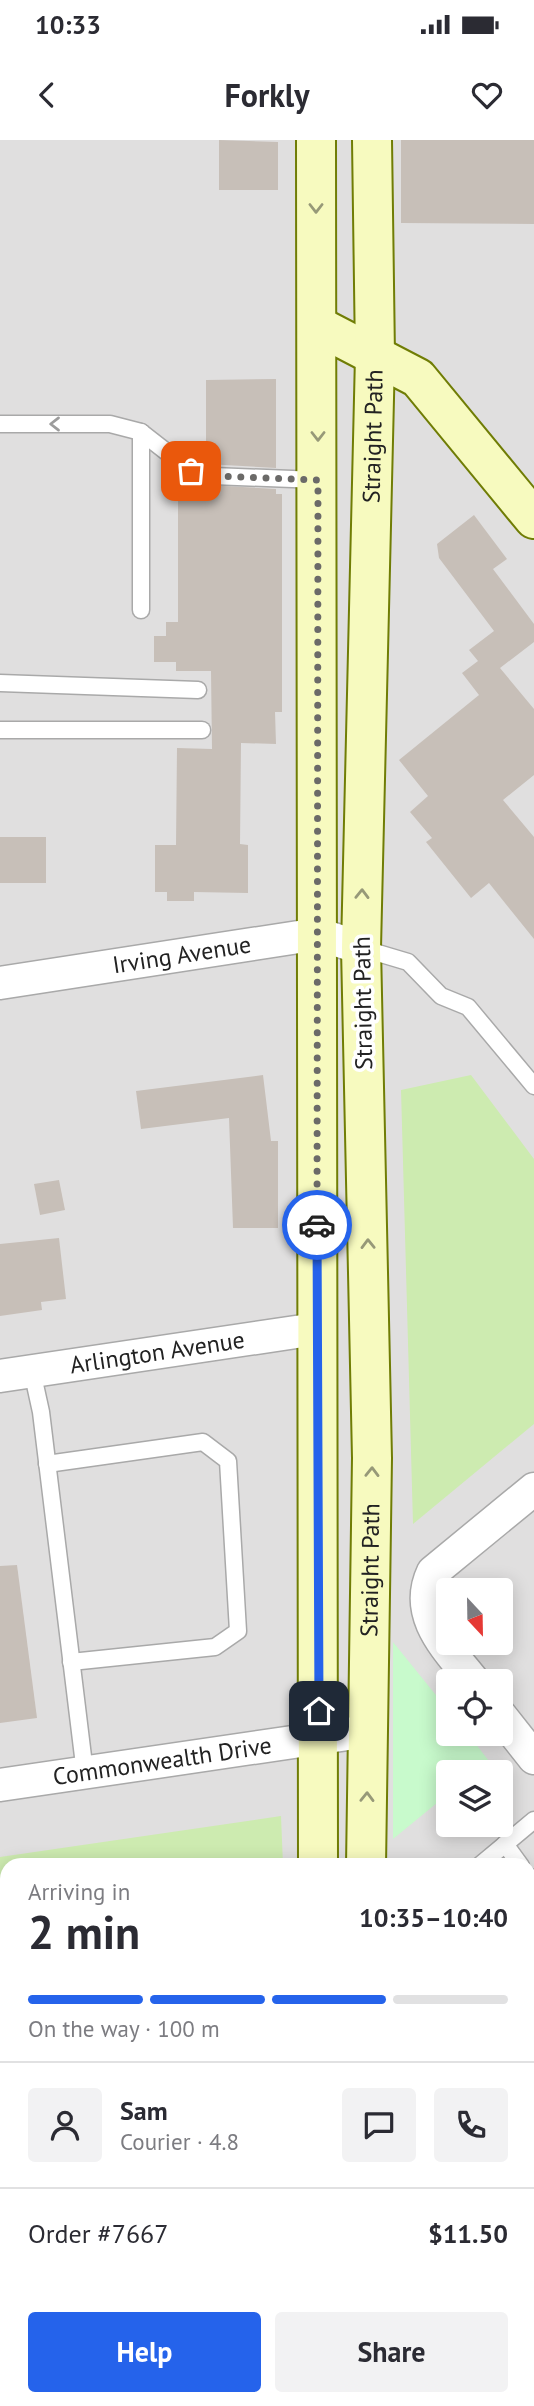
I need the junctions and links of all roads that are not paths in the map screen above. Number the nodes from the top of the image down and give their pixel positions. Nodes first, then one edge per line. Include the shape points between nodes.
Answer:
1 (316, 140) edge
2 (372, 140) edge
3 (318, 326) junction
4 (375, 356) junction
5 (0, 424) edge
6 (141, 432) junction
7 (318, 480) junction
8 (534, 519) edge
9 (141, 610) dead end
10 (0, 683) edge
11 (198, 690) dead end
12 (0, 730) edge
13 (202, 730) dead end
14 (318, 934) junction
15 (361, 948) junction
16 (0, 983) edge
17 (534, 1086) edge
18 (316, 1329) junction
19 (32, 1371) junction
20 (0, 1376) edge
21 (47, 1464) junction
22 (534, 1489) edge
23 (71, 1662) junction
24 (464, 1669) edge
25 (368, 1731) junction
26 (513, 1731) edge
27 (319, 1738) junction
28 (534, 1758) edge
29 (85, 1773) junction
30 (0, 1786) edge
31 (534, 1820) edge
32 (505, 1844) junction
33 (318, 1858) edge
34 (368, 1858) edge
35 (488, 1858) edge
36 (515, 1858) edge

1 -> 3 main road, Straight Path
2 - 4 main road, Straight Path
3 - 4 main road
3 -> 7 main road, Straight Path
4 - 8 main road via 418,378
15 -> 4 main road, Straight Path
6 -> 5 lane via 110,424
6 - 7 lane via 191,471
6 - 9 lane
7 - 14 main road, Straight Path
10 - 11 lane
12 - 13 lane
14 - 15 street, Irving Avenue
14 - 16 street, Irving Avenue
14 - 18 main road, Straight Path
15 - 17 lane via 408,962 441,996 468,1007
25 -> 15 main road, Straight Path via 372,1458
18 - 19 street, Arlington Avenue
18 - 27 main road, Straight Path
19 - 20 street, Arlington Avenue
19 - 21 lane
21 - 23 lane
21 - 23 lane via 203,1442 228,1461 238,1631 215,1647
22 - 24 street via 433,1572 425,1605 434,1630
23 - 29 lane
25 - 27 street, Commonwealth Drive
34 -> 25 main road, Straight Path
26 - 28 street
27 - 29 street, Commonwealth Drive
27 - 33 main road, Straight Path
29 - 30 street, Commonwealth Drive
31 - 32 lane
32 - 35 lane
32 - 36 lane

